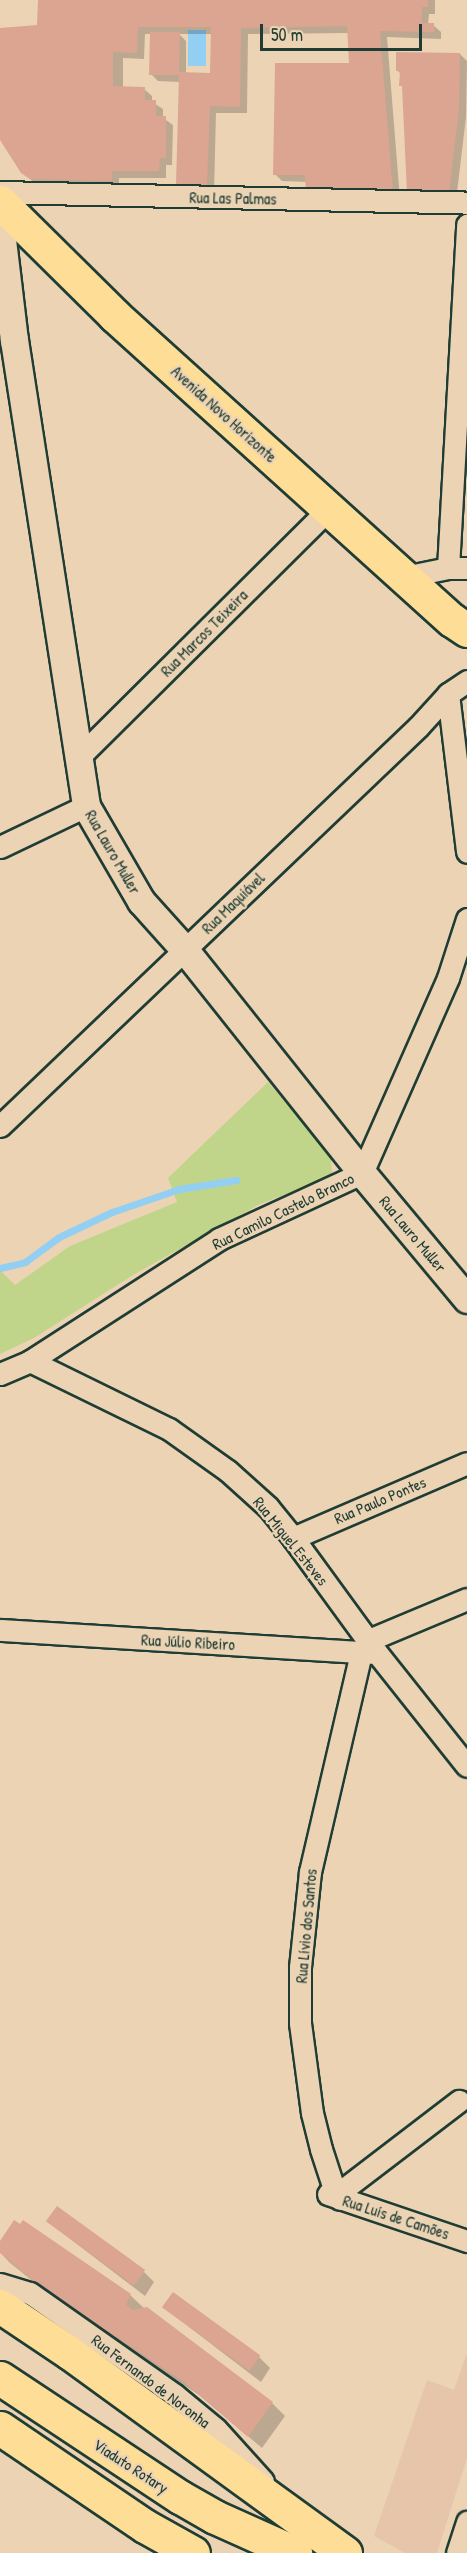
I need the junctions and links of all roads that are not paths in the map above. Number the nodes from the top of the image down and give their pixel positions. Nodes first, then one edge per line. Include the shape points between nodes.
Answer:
1 (0, 192) edge
2 (0, 202) edge
3 (467, 203) edge
4 (0, 223) edge
5 (467, 225) edge
6 (329, 509) junction
7 (457, 568) edge
8 (404, 577) junction
9 (462, 632) edge
10 (467, 681) edge
11 (448, 694) junction
12 (79, 757) junction
13 (86, 806) junction
14 (0, 847) edge
15 (467, 852) edge
16 (467, 919) edge
17 (184, 949) junction
18 (0, 1126) edge
19 (362, 1173) junction
20 (467, 1299) edge
21 (30, 1361) junction
22 (0, 1374) edge
23 (467, 1463) edge
24 (293, 1538) junction
25 (467, 1599) edge
26 (0, 1630) edge
27 (369, 1648) junction
28 (467, 1766) edge
29 (459, 2101) dead end
30 (334, 2196) junction
31 (467, 2241) edge
32 (0, 2284) edge
33 (0, 2306) edge
34 (0, 2378) edge
35 (0, 2428) edge
36 (282, 2505) junction
37 (467, 2522) edge
38 (182, 2548) edge
39 (281, 2548) edge
40 (345, 2553) edge
41 (457, 2553) edge

1 - 3 street, Rua Las Palmas
2 - 6 main road, Avenida Novo Horizonte via 114,315
4 - 12 street, Rua Lauro Muller via 14,340
5 - 7 street
6 - 8 main road, Avenida Novo Horizonte
6 - 12 street, Rua Marcos Teixeira
7 - 8 street
8 - 9 main road, Avenida Novo Horizonte
10 - 11 street, Rua Maquiável
11 - 15 street
11 - 17 street, Rua Maquiável
12 - 13 street, Rua Lauro Muller
13 - 14 street
13 - 17 street, Rua Lauro Muller via 141,901
16 - 19 street, Rua Camilo Castelo Branco via 448,978
17 - 18 street, Rua Maquiável
17 - 19 street, Rua Lauro Muller
19 - 20 street, Rua Lauro Muller
19 - 21 street, Rua Camilo Castelo Branco via 219,1239
21 - 22 street, Rua Camilo Castelo Branco
21 - 24 street, Rua Miguel Esteves via 170,1430 228,1471 268,1507
23 - 24 street, Rua Paulo Pontes
24 - 27 street, Rua Miguel Esteves
25 - 27 street
26 - 27 street, Rua Júlio Ribeiro
27 - 28 street, Rua Miguel Esteves
27 - 30 street, Rua Lívio dos Santos via 310,1872 300,1967 300,2023 307,2084
29 - 30 street
30 - 31 street, Rua Luís de Camões
32 - 36 street, Rua Fernando de Noronha via 30,2293 175,2395 237,2450
33 - 36 main road
34 - 39 main road, Viaduto Rotary via 143,2475 215,2517
35 - 38 main road
36 - 40 main road
37 - 41 street

